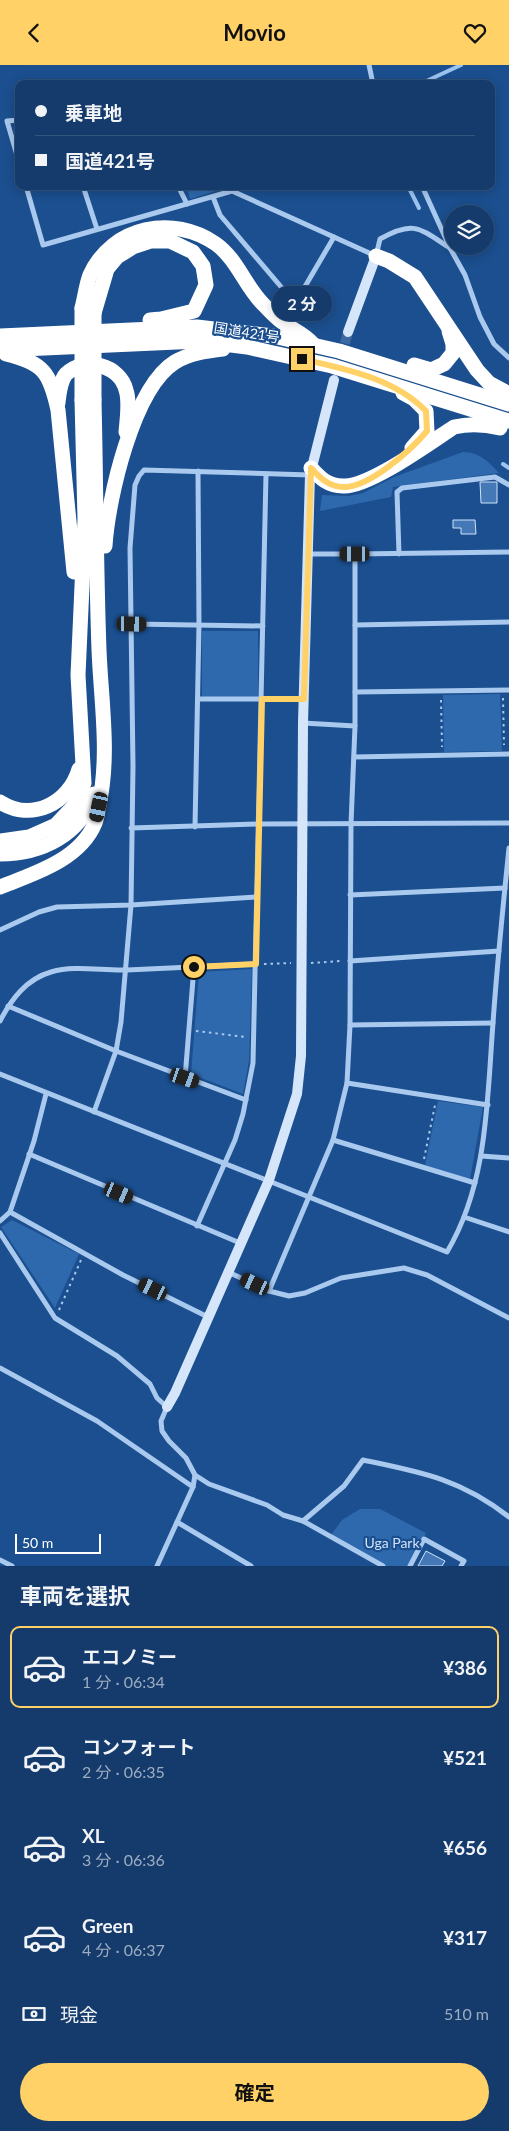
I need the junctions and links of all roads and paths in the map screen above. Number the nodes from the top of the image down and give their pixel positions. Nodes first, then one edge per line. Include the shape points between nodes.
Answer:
1 (369, 65) edge
2 (372, 80) edge
3 (15, 120) edge
4 (15, 148) edge
5 (27, 190) edge
6 (84, 190) edge
7 (180, 190) edge
8 (424, 190) edge
9 (212, 197) junction
10 (187, 204) junction
11 (96, 229) junction
12 (444, 235) edge
13 (334, 237) junction
14 (444, 244) edge
15 (454, 255) edge
16 (376, 256) junction
17 (88, 311) junction
18 (446, 323) junction
19 (348, 332) tunnel mouth
20 (35, 333) junction
21 (0, 335) edge
22 (309, 339) junction
23 (247, 347) junction
24 (0, 351) edge
25 (383, 356) junction
26 (509, 357) edge
27 (364, 359) junction
28 (334, 380) dead end
29 (386, 383) junction
30 (509, 399) edge
31 (88, 400) junction
32 (509, 404) edge
33 (58, 410) junction
34 (509, 421) edge
35 (509, 430) edge
36 (125, 449) junction
37 (198, 471) junction
38 (311, 472) junction
39 (266, 474) junction
40 (371, 479) junction
41 (509, 485) edge
42 (509, 552) edge
43 (307, 554) junction
44 (355, 554) junction
45 (399, 554) junction
46 (509, 622) edge
47 (132, 624) junction
48 (199, 625) junction
49 (355, 625) junction
50 (263, 626) junction
51 (79, 646) junction
52 (99, 649) junction
53 (506, 690) edge
54 (355, 692) junction
55 (441, 692) junction
56 (198, 699) junction
57 (262, 699) junction
58 (304, 699) junction
59 (304, 723) junction
60 (355, 726) junction
61 (82, 752) junction
62 (506, 754) edge
63 (442, 755) junction
64 (354, 757) junction
65 (104, 764) junction
66 (0, 802) edge
67 (509, 823) edge
68 (259, 824) junction
69 (303, 824) junction
70 (351, 824) junction
71 (130, 827) junction
72 (195, 827) junction
73 (0, 841) edge
74 (509, 848) edge
75 (0, 854) edge
76 (0, 887) edge
77 (505, 888) junction
78 (350, 895) junction
79 (257, 897) junction
80 (131, 905) junction
81 (0, 930) edge
82 (499, 951) junction
83 (350, 961) junction
84 (303, 963) junction
85 (256, 964) junction
86 (194, 967) junction
87 (125, 970) junction
88 (8, 1006) junction
89 (0, 1021) edge
90 (493, 1023) junction
91 (350, 1025) junction
92 (189, 1030) junction
93 (255, 1038) junction
94 (116, 1051) junction
95 (0, 1075) edge
96 (185, 1078) junction
97 (347, 1083) junction
98 (46, 1094) junction
99 (436, 1097) junction
100 (246, 1100) junction
101 (488, 1105) junction
102 (94, 1112) junction
103 (333, 1141) junction
104 (29, 1154) junction
105 (481, 1156) junction
106 (509, 1158) edge
107 (224, 1165) junction
108 (422, 1167) junction
109 (269, 1180) junction
110 (475, 1183) junction
111 (309, 1199) junction
112 (10, 1212) junction
113 (464, 1217) junction
114 (0, 1221) edge
115 (197, 1226) junction
116 (509, 1232) edge
117 (0, 1233) edge
118 (240, 1243) junction
119 (84, 1253) junction
120 (228, 1272) junction
121 (269, 1291) junction
122 (208, 1317) junction
123 (55, 1318) junction
124 (509, 1318) edge
125 (0, 1367) edge
126 (167, 1407) junction
127 (195, 1475) junction
128 (194, 1487) junction
129 (509, 1517) edge
130 (303, 1521) junction
131 (177, 1522) junction
132 (0, 1560) edge
133 (12, 1566) edge
134 (157, 1566) edge
135 (251, 1566) edge
136 (383, 1566) edge
137 (410, 1566) edge
138 (461, 1566) edge

1 - 2 street
3 - 4 street via 7,121
5 - 11 street via 43,245
6 - 11 street
7 - 10 street
8 - 12 street
9 - 10 street
9 - 13 street via 232,191
9 - 13 street via 220,215 288,295 294,297 300,295
10 - 11 street
13 - 16 street
14 - 16 street via 408,227 380,239
15 - 26 street via 494,344
16 - 18 highway via 415,277
16 - 19 street
17 - 20 highway via 107,269 133,247 151,241 170,241 193,252 203,266 206,285 194,311 161,319 68,323
17 - 22 highway via 90,275 104,253 129,234 162,226 188,230 216,244 239,269 260,301 281,322
17 - 31 highway, bridge
18 - 25 highway via 453,353 444,364 431,370
18 - 30 highway via 476,370 489,383 504,391
20 - 21 highway, 国道421号
20 - 22 highway, 国道421号 via 197,327
22 - 25 highway
22 - 27 highway, 国道421号
23 - 24 highway, 国道421号 via 199,341
23 - 29 highway, 国道421号 via 332,366
23 - 36 highway via 187,356 165,370 146,399
24 - 33 highway via 26,359 41,369 50,380
25 - 27 highway
27 - 32 highway, 国道421号
28 - 38 street
29 - 34 highway, 国道421号
29 - 40 highway via 414,399 426,411 427,431 415,446
31 - 51 highway
31 - 52 highway
33 - 36 highway via 66,374 84,365 107,367 126,390
33 - 51 highway via 72,537
35 - 40 highway via 483,424 454,427
36 - 52 highway via 108,518
37 - 39 street
37 - 47 street via 144,470 135,485 130,548
37 - 48 street
38 - 39 street
38 - 40 highway via 322,481 344,487
38 - 43 street
39 - 50 street
41 - 45 street via 495,477 402,488 397,492
42 - 45 street
43 - 44 street
43 - 58 street
44 - 45 street
44 - 49 street
46 - 49 street
47 - 48 street
47 - 71 street
48 - 50 street
48 - 56 street
49 - 54 street
50 - 57 street
51 - 61 highway
52 - 65 highway
53 - 55 street
53 - 62 path
54 - 55 street
54 - 60 street
55 - 63 path
56 - 57 street
56 - 72 street
57 - 58 street
57 - 68 street
58 - 59 street
59 - 60 street
59 - 69 street
60 - 64 street
61 - 66 highway via 77,777 54,804 23,811
61 - 73 highway via 84,783 66,816 56,825 29,837
62 - 63 street
63 - 64 street
64 - 70 street
65 - 75 highway via 88,810 72,829 39,848
65 - 76 highway via 95,823 86,838 65,858
67 - 70 street
68 - 69 street
68 - 72 street
68 - 79 street
69 - 70 street
69 - 84 street
70 - 78 street
71 - 72 street
71 - 80 street
74 - 77 street
77 - 78 street
77 - 82 street
78 - 83 street
79 - 80 street
79 - 85 street
80 - 81 street via 57,907
80 - 87 street
82 - 83 street
82 - 90 street
83 - 84 path
83 - 91 street
84 - 85 path
84 - 109 street via 297,1093
85 - 86 street
85 - 93 street
86 - 87 street
86 - 92 street
87 - 88 street via 50,972 29,983
87 - 94 street
88 - 89 street
88 - 94 street
90 - 91 street
90 - 101 street
91 - 97 street
92 - 93 path
92 - 96 street
93 - 100 street via 254,1063
94 - 96 street
94 - 102 street
95 - 98 street
96 - 100 street
97 - 99 street
97 - 103 street
98 - 102 street
98 - 104 street
99 - 101 street
99 - 108 path
100 - 107 street
101 - 105 street
102 - 107 street
103 - 108 street
103 - 111 street
104 - 112 street
104 - 115 street
105 - 106 street
105 - 110 street
107 - 109 street
107 - 115 street
108 - 110 street
109 - 111 street
109 - 118 street
110 - 113 street
111 - 113 street via 447,1252
111 - 121 street
112 - 114 street
112 - 119 street
113 - 116 street
115 - 118 street
117 - 123 street
118 - 120 street
119 - 122 street
119 - 123 path
120 - 121 street
120 - 122 street
121 - 124 street via 289,1296 341,1278 404,1268 427,1275
122 - 126 street
123 - 126 street via 117,1356 150,1384 157,1399
125 - 128 street via 97,1421
126 - 127 street via 161,1421 162,1431 186,1458
127 - 128 street
127 - 130 street via 209,1485
128 - 131 street
129 - 130 street via 472,1492 426,1473 362,1460 344,1485
130 - 136 street
131 - 134 street
131 - 135 street
132 - 133 street
137 - 138 street via 424,1539 464,1561

